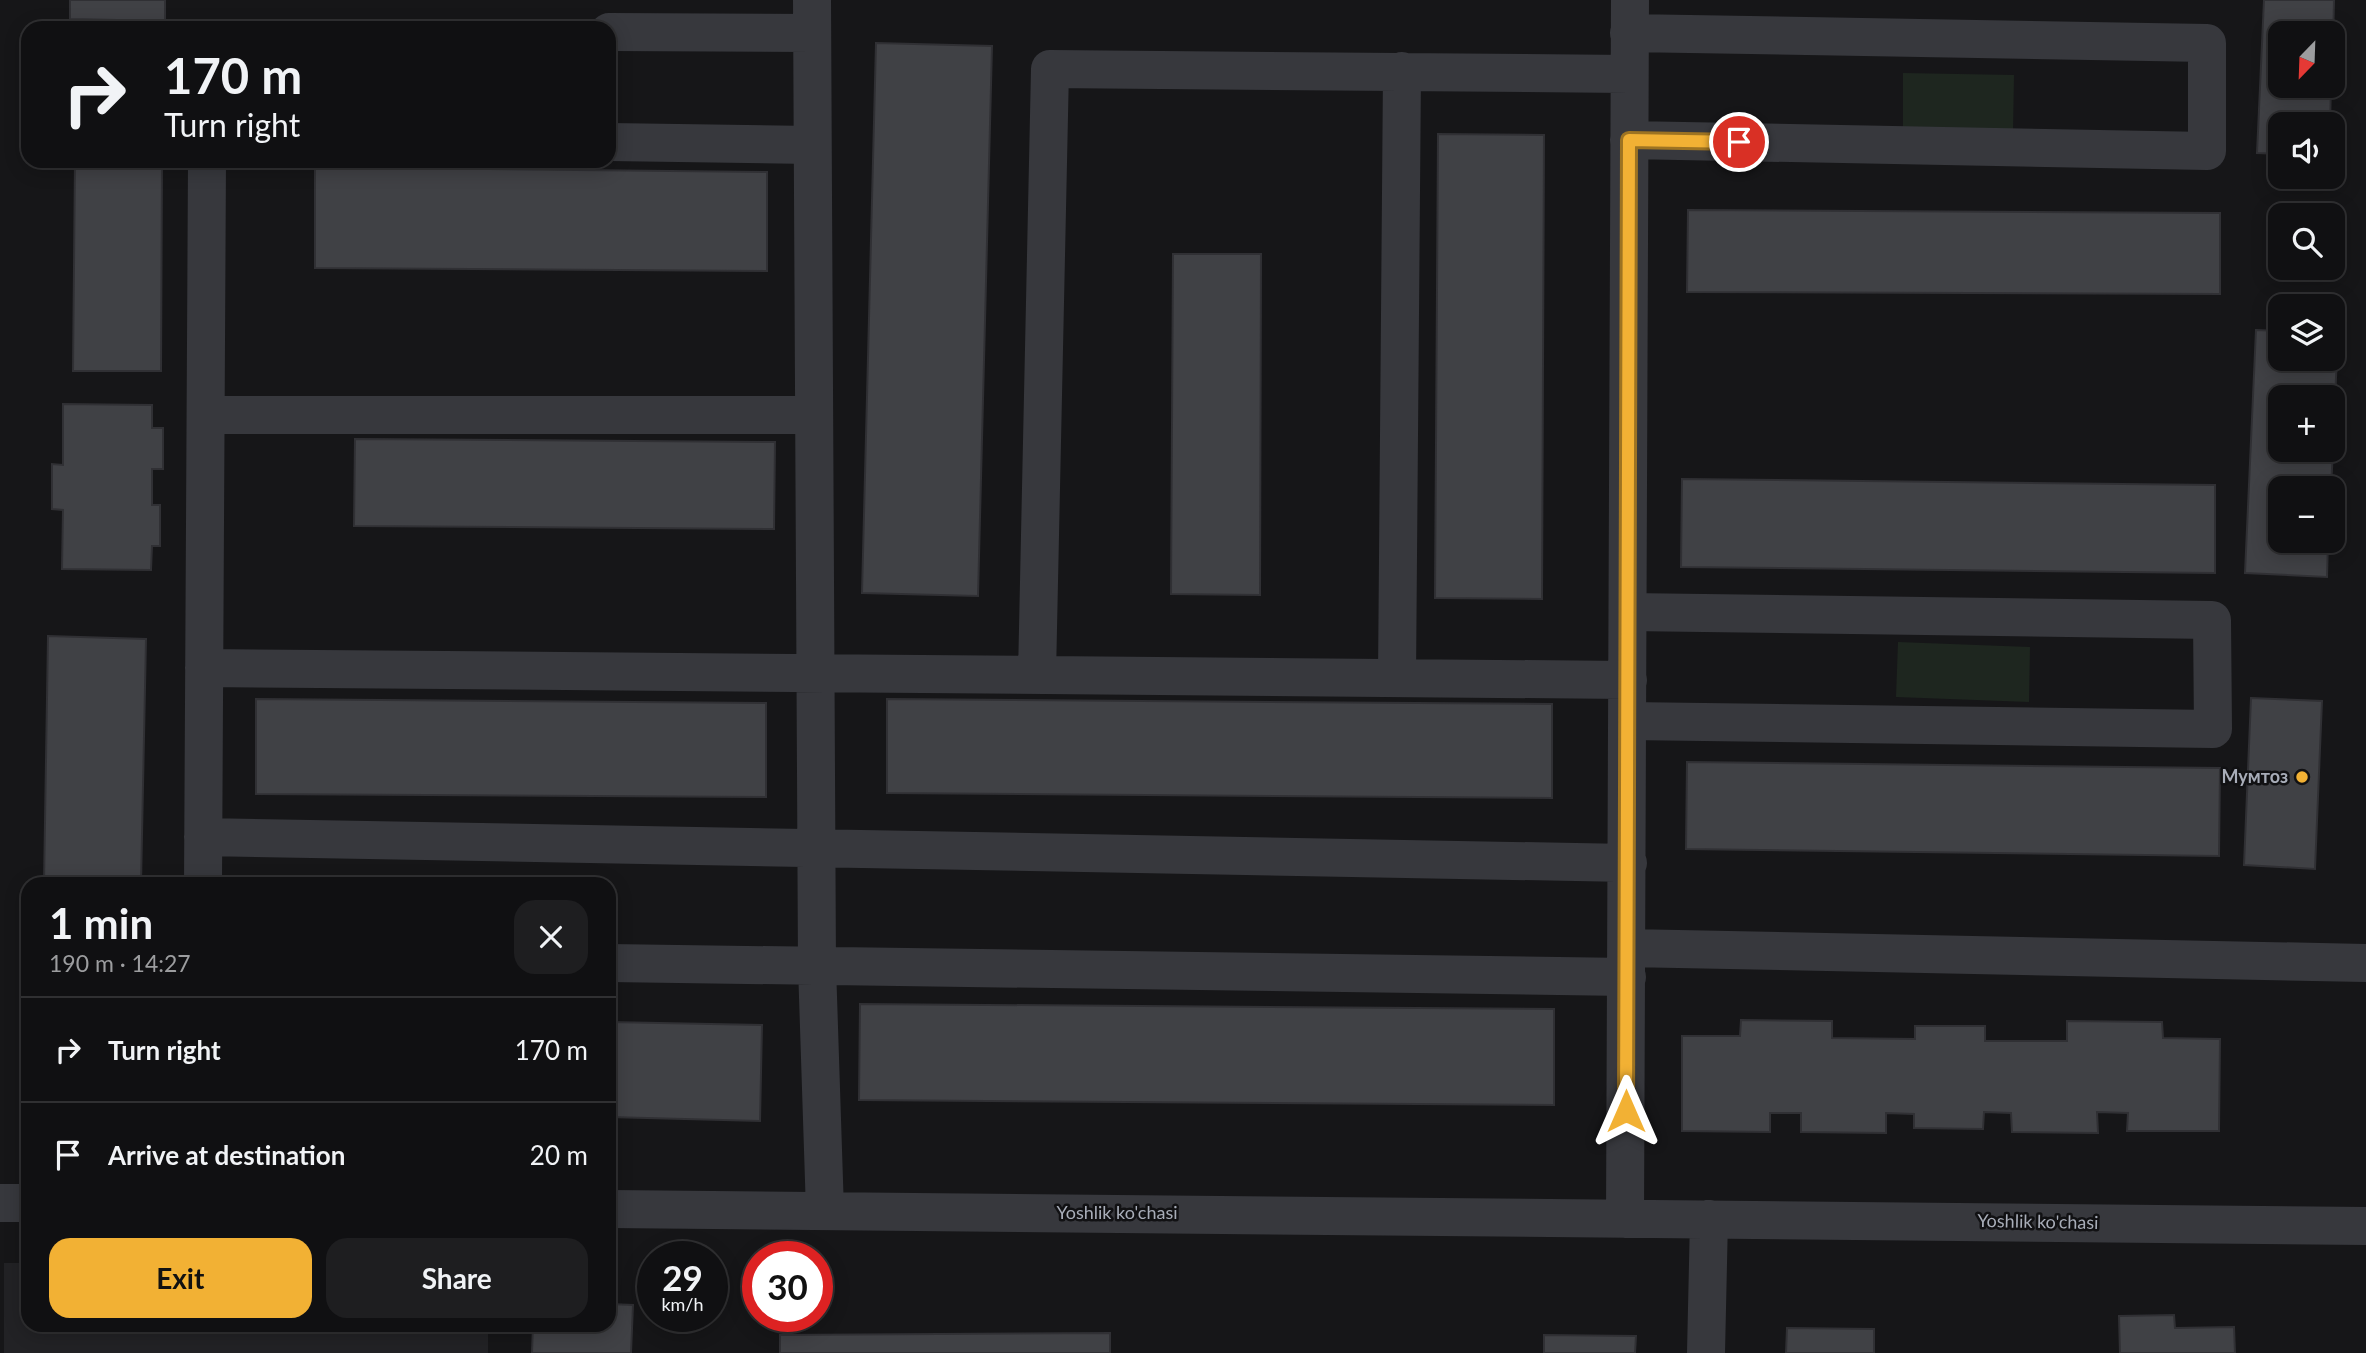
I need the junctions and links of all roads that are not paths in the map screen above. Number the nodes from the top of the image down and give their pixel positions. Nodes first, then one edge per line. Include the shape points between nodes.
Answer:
1 (1630, 16) edge
2 (812, 17) edge
3 (616, 31) edge
4 (1402, 71) junction
5 (1629, 74) junction
6 (1629, 140) junction
7 (616, 142) edge
8 (812, 145) junction
9 (207, 168) edge
10 (206, 415) junction
11 (814, 415) junction
12 (1628, 612) junction
13 (204, 668) junction
14 (815, 673) junction
15 (1037, 675) junction
16 (1397, 678) junction
17 (1628, 680) junction
18 (1628, 721) junction
19 (203, 837) junction
20 (817, 848) junction
21 (1628, 863) junction
22 (203, 877) edge
23 (1627, 962) junction
24 (616, 963) edge
25 (2366, 963) edge
26 (817, 966) junction
27 (0, 1203) edge
28 (21, 1203) edge
29 (616, 1209) edge
30 (825, 1211) junction
31 (1625, 1219) junction
32 (1709, 1219) junction
33 (2366, 1226) edge
34 (1706, 1353) edge

1 - 5 street
1 - 6 street via 2207,43 2207,151
2 - 3 street
2 - 8 street
4 - 5 street
4 - 15 street via 1050,69
4 - 16 street
5 - 6 street
6 - 12 street
7 - 8 street
8 - 11 street
9 - 10 street
10 - 11 street
10 - 13 street
11 - 14 street
12 - 17 street
12 - 18 street via 2212,620 2213,729
13 - 14 street
13 - 19 street
14 - 15 street
14 - 20 street
15 - 16 street
16 - 17 street
17 - 18 street
18 - 21 street
19 - 20 street
19 - 22 street
20 - 21 street
20 - 26 street
21 - 23 street
23 - 25 street
23 - 26 street
23 - 31 street
24 - 26 street
26 - 30 street
27 - 28 street
29 - 30 street, Yoshlik ko'chasi
30 - 31 street, Yoshlik ko'chasi
31 - 32 street, Yoshlik ko'chasi
32 - 33 street, Yoshlik ko'chasi
32 - 34 street

